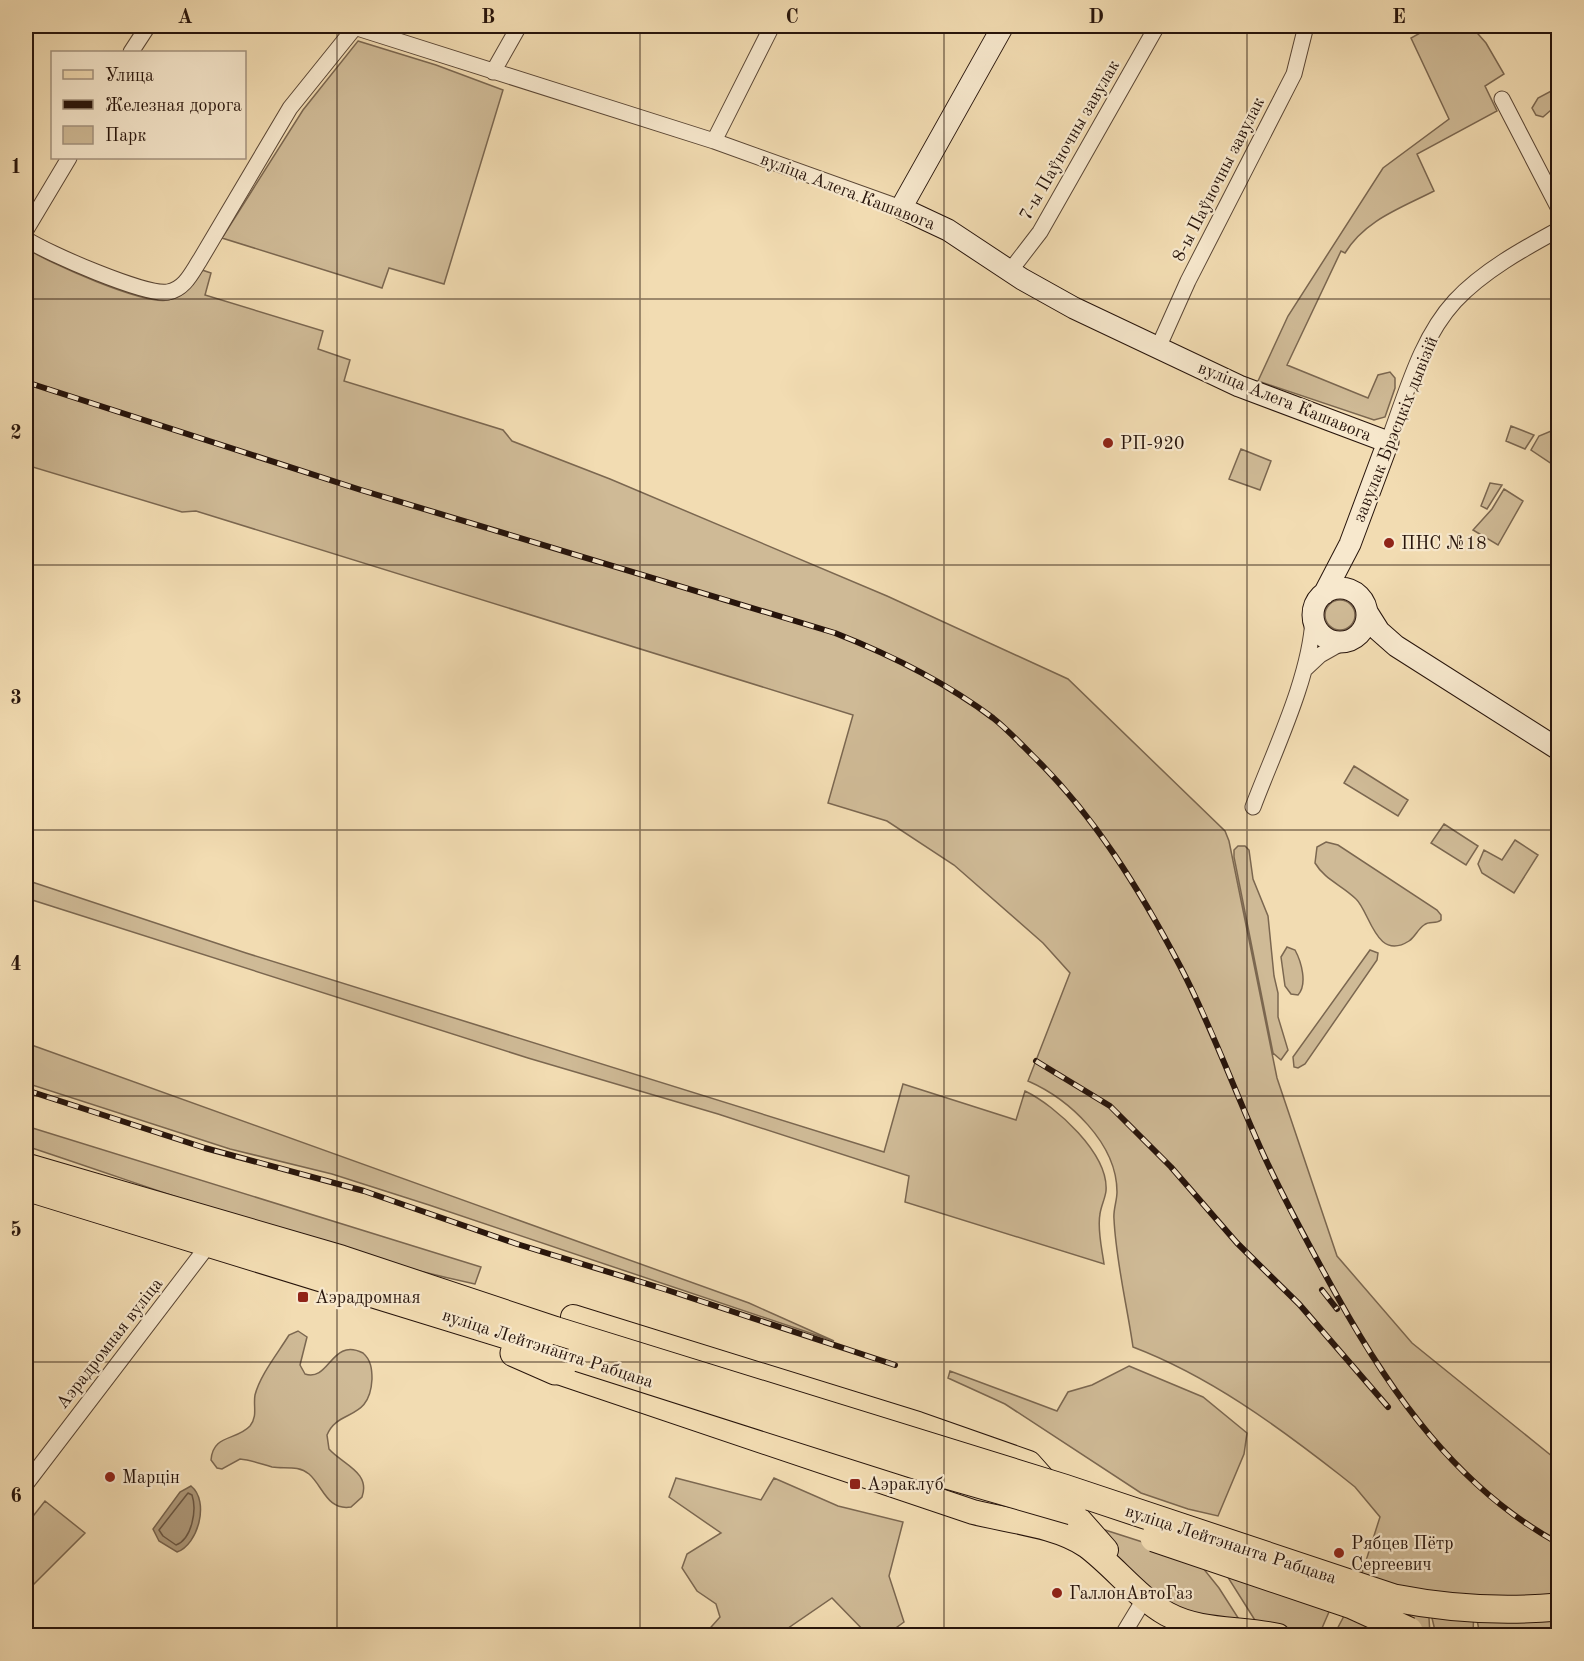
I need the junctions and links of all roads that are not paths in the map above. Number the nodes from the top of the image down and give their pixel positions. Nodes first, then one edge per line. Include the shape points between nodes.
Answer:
1 (148, 26) edge
2 (354, 26) edge
3 (519, 26) edge
4 (772, 26) edge
5 (1003, 26) edge
6 (1157, 26) edge
7 (1306, 26) edge
8 (132, 51) edge
9 (493, 72) junction
10 (1502, 99) dead end
11 (714, 141) junction
12 (68, 159) edge
13 (1558, 207) edge
14 (901, 208) junction
15 (26, 230) edge
16 (1558, 230) edge
17 (26, 239) edge
18 (1010, 271) junction
19 (1158, 348) junction
20 (1388, 442) junction
21 (1350, 544) junction
22 (1324, 594) junction
23 (1364, 605) junction
24 (1313, 619) junction
25 (1347, 641) junction
26 (1390, 642) junction
27 (1303, 671) junction
28 (1558, 749) edge
29 (1252, 807) dead end
30 (26, 1167) edge
31 (26, 1187) edge
32 (217, 1234) junction
33 (559, 1342) junction
34 (918, 1424) junction
35 (992, 1448) junction
36 (26, 1484) edge
37 (896, 1484) junction
38 (974, 1512) junction
39 (1145, 1598) junction
40 (1558, 1607) edge
41 (1122, 1635) edge
42 (1278, 1635) edge
43 (1418, 1635) edge

1 - 8 street
2 - 9 street, вуліца Алега Кашавога
2 - 17 street via 300,92 183,285 168,292 153,291 75,264
3 - 9 street
4 - 11 street
5 - 14 street
6 - 18 street, 7-ы Паўночны завулак via 1040,232
7 - 19 street, 8-ы Паўночны завулак via 1290,81
9 - 11 street, вуліца Алега Кашавога
10 - 13 street
11 - 14 street, вуліца Алега Кашавога
12 - 15 street
14 - 18 street, вуліца Алега Кашавога via 948,230
16 - 20 street, завулак Брэсцкіх дывізій via 1497,267 1454,301 1421,357
18 - 19 street, вуліца Алега Кашавога via 1063,303
19 - 20 street, вуліца Алега Кашавога via 1239,386
20 - 21 street, завулак Брэсцкіх дывізій
21 - 22 street, завулак Брэсцкіх дывізій
21 - 23 street, завулак Брэсцкіх дывізій via 1349,572
22 - 23 street via 1344,588
22 - 24 street via 1315,605
23 - 25 street via 1361,632
23 - 26 street, завулак Брэсцкіх дывізій
24 - 25 street via 1323,637
24 - 27 street
25 - 26 street, завулак Брэсцкіх дывізій
25 - 27 street via 1320,655
26 - 28 street, завулак Брэсцкіх дывізій
27 - 29 street
30 - 32 highway, вуліца Лейтэнанта Рабцава
31 - 32 highway, вуліца Лейтэнанта Рабцава
32 - 33 highway, вуліца Лейтэнанта Рабцава via 457,1318
32 - 33 highway, вуліца Лейтэнанта Рабцава via 341,1259 435,1289
32 - 36 street, Аэрадромная вуліца
33 - 34 main road, вуліца Лейтэнанта Рабцава
33 - 37 main road, вуліца Лейтэнанта Рабцава
33 - 40 highway, вуліца Лейтэнанта Рабцава, bridge via 1064,1488 1394,1598 1443,1608
33 - 43 highway, вуліца Лейтэнанта Рабцава, bridge via 940,1473 1058,1506 1352,1605
34 - 35 main road, вуліца Лейтэнанта Рабцава
34 - 37 main road via 935,1443 933,1461 918,1481
35 - 38 main road via 969,1452 958,1463 952,1480 953,1494
35 - 39 main road, вуліца Лейтэнанта Рабцава via 1029,1463
37 - 38 main road, вуліца Лейтэнанта Рабцава
38 - 39 main road, вуліца Лейтэнанта Рабцава via 1030,1524 1085,1545
39 - 41 street
39 - 42 main road via 1168,1614 1191,1623

